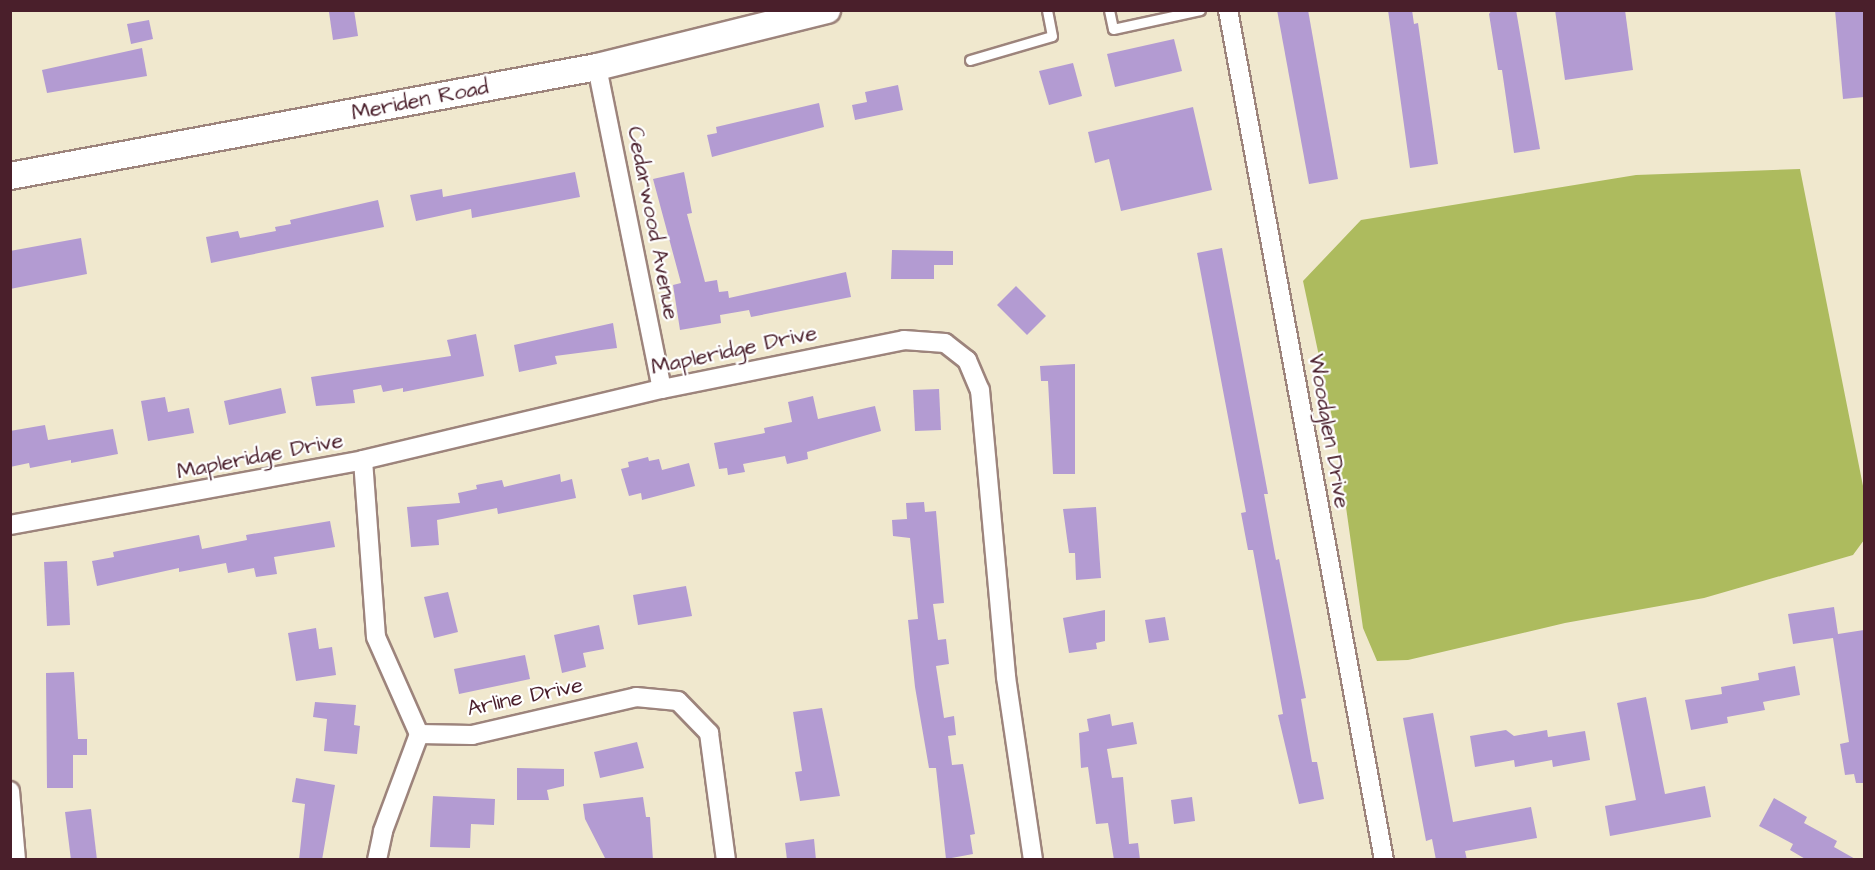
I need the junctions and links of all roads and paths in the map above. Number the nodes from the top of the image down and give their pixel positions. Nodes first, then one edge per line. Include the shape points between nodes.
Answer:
1 (827, 10) edge
2 (1047, 10) edge
3 (1109, 10) edge
4 (1228, 10) edge
5 (1194, 11) edge
6 (970, 60) dead end
7 (597, 67) junction
8 (10, 176) edge
9 (662, 389) junction
10 (363, 460) junction
11 (10, 525) edge
12 (419, 734) junction
13 (10, 791) edge
14 (16, 860) edge
15 (377, 860) edge
16 (726, 860) edge
17 (1033, 860) edge
18 (1384, 860) edge

1 - 7 main road, Meriden Road
2 - 6 lane via 1052,36
3 - 5 lane via 1113,29 1144,19
4 - 18 street, Woodglen Drive
7 - 8 main road, Meriden Road
7 - 9 street, Cedarwood Avenue
9 - 10 street, Mapleridge Drive
9 - 17 street, Mapleridge Drive via 904,340 945,343 967,360 980,390 1006,676
10 - 11 street, Mapleridge Drive
10 - 12 street via 376,637
12 - 15 street via 383,831
12 - 16 street, Arline Drive via 472,735 636,697 678,701 709,733
13 - 14 street

